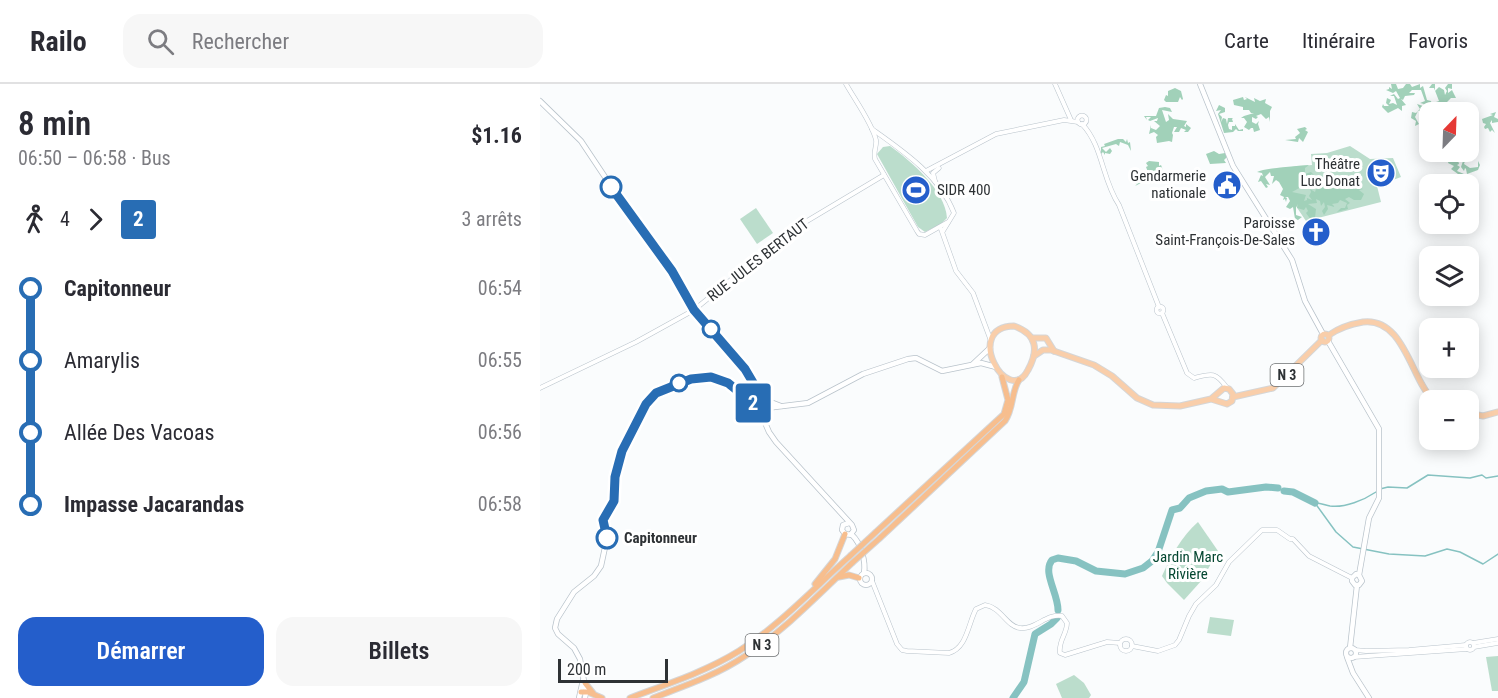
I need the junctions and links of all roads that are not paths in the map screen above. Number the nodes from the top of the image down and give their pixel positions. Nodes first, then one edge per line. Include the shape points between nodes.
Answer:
1 (846, 84) edge
2 (1055, 84) edge
3 (1200, 84) edge
4 (540, 101) edge
5 (1068, 119) junction
6 (871, 128) junction
7 (886, 139) junction
8 (986, 140) junction
9 (876, 142) junction
10 (926, 171) junction
11 (884, 175) junction
12 (936, 183) junction
13 (941, 229) junction
14 (694, 310) junction
15 (987, 327) junction
16 (998, 331) junction
17 (1032, 338) junction
18 (1325, 338) junction
19 (991, 345) junction
20 (1054, 351) junction
21 (1034, 356) junction
22 (973, 364) junction
23 (996, 367) junction
24 (1002, 377) junction
25 (1019, 380) junction
26 (540, 388) edge
27 (1427, 390) edge
28 (758, 391) junction
29 (1225, 393) junction
30 (766, 399) junction
31 (756, 400) junction
32 (781, 406) junction
33 (764, 409) junction
34 (1498, 412) edge
35 (1479, 415) edge
36 (946, 468) junction
37 (938, 471) dead end
38 (846, 524) junction
39 (850, 533) junction
40 (878, 535) junction
41 (864, 575) junction
42 (1359, 575) junction
43 (1352, 578) junction
44 (870, 583) junction
45 (1357, 585) junction
46 (803, 598) junction
47 (809, 604) junction
48 (1498, 641) edge
49 (1120, 644) junction
50 (1132, 646) junction
51 (1467, 647) junction
52 (1352, 649) junction
53 (1351, 657) junction
54 (585, 680) junction
55 (594, 694) junction
56 (583, 695) edge
57 (602, 698) edge
58 (628, 698) edge
59 (653, 698) edge
60 (1369, 698) edge

1 - 6 street
2 - 5 street
3 - 18 main road via 1233,166 1289,255 1305,301
4 - 14 main road via 581,141 672,271
5 - 8 street
5 - 29 street via 1081,121 1094,140 1109,190 1119,205 1159,307 1164,309 1162,313 1187,373 1194,378 1211,374 1223,381
6 - 7 street
6 - 9 street
7 - 9 street
7 - 10 street
8 - 10 street
8 - 12 street via 934,170
9 - 11 street via 874,156
10 - 12 street
11 - 13 street via 919,234 925,236
11 - 14 street, RUE JULES BERTAUT via 792,230
12 - 13 street via 953,210 953,217
13 - 15 street via 956,272 974,293
14 - 26 street, RUE JULES BERTAUT
14 - 28 main road via 737,358
15 - 16 street
15 - 19 street
16 - 17 main road via 1014,326
16 - 19 main road
17 - 20 main road, N 3 via 1049,341
17 - 21 main road
18 - 27 main road, N 3 via 1353,324 1380,324 1402,347
18 - 29 main road, N 3 via 1273,388
18 - 42 main road via 1380,433 1379,495 1369,518
19 - 22 main road
19 - 23 main road, N 3
20 - 21 main road via 1043,350
20 - 29 main road, N 3 via 1103,370 1145,402 1180,406
21 - 25 main road, N 3
22 - 23 main road
22 - 32 main road via 942,371 908,358 863,374 808,403
23 - 24 main road, N 3
24 - 25 main road
24 - 36 highway, N 3 via 1008,400 1004,414
25 - 40 highway, N 3 via 1005,421
28 - 30 main road
28 - 31 main road
30 - 31 main road
30 - 32 main road
30 - 33 main road
31 - 33 main road
31 - 54 main road via 720,380 697,378 660,391 646,404 619,458 614,501 603,520 607,538 601,566 574,592 555,624 558,634 578,654
32 - 33 main road
33 - 38 main road via 764,423 776,442 842,514
34 - 35 main road
36 - 37 highway
36 - 40 highway, N 3 via 908,500
38 - 39 main road via 853,526
38 - 39 main road via 842,530
39 - 41 main road via 860,543
39 - 46 highway via 835,559
40 - 46 highway, N 3, bridge
40 - 47 highway, N 3, bridge
41 - 44 main road
41 - 44 main road via 861,583
41 - 47 highway via 838,578
42 - 43 main road
42 - 45 main road via 1362,581
43 - 45 main road
43 - 50 street via 1309,556 1293,539 1277,530 1262,530 1229,562 1216,585 1196,604 1179,640 1164,650
44 - 49 street via 902,650 955,651 976,609 985,605 1021,628 1055,615 1064,618 1067,631 1059,646 1065,655 1107,642
45 - 52 main road
46 - 58 highway, N 3 via 729,657
47 - 59 highway, N 3 via 771,639 743,658 710,676
48 - 51 street via 1474,645 1469,642
49 - 50 street via 1124,650
49 - 50 street via 1127,639
51 - 52 street
51 - 53 street
52 - 53 main road
52 - 53 main road via 1346,652
53 - 60 main road via 1351,669
54 - 55 highway
54 - 56 main road
55 - 56 highway
55 - 57 highway

